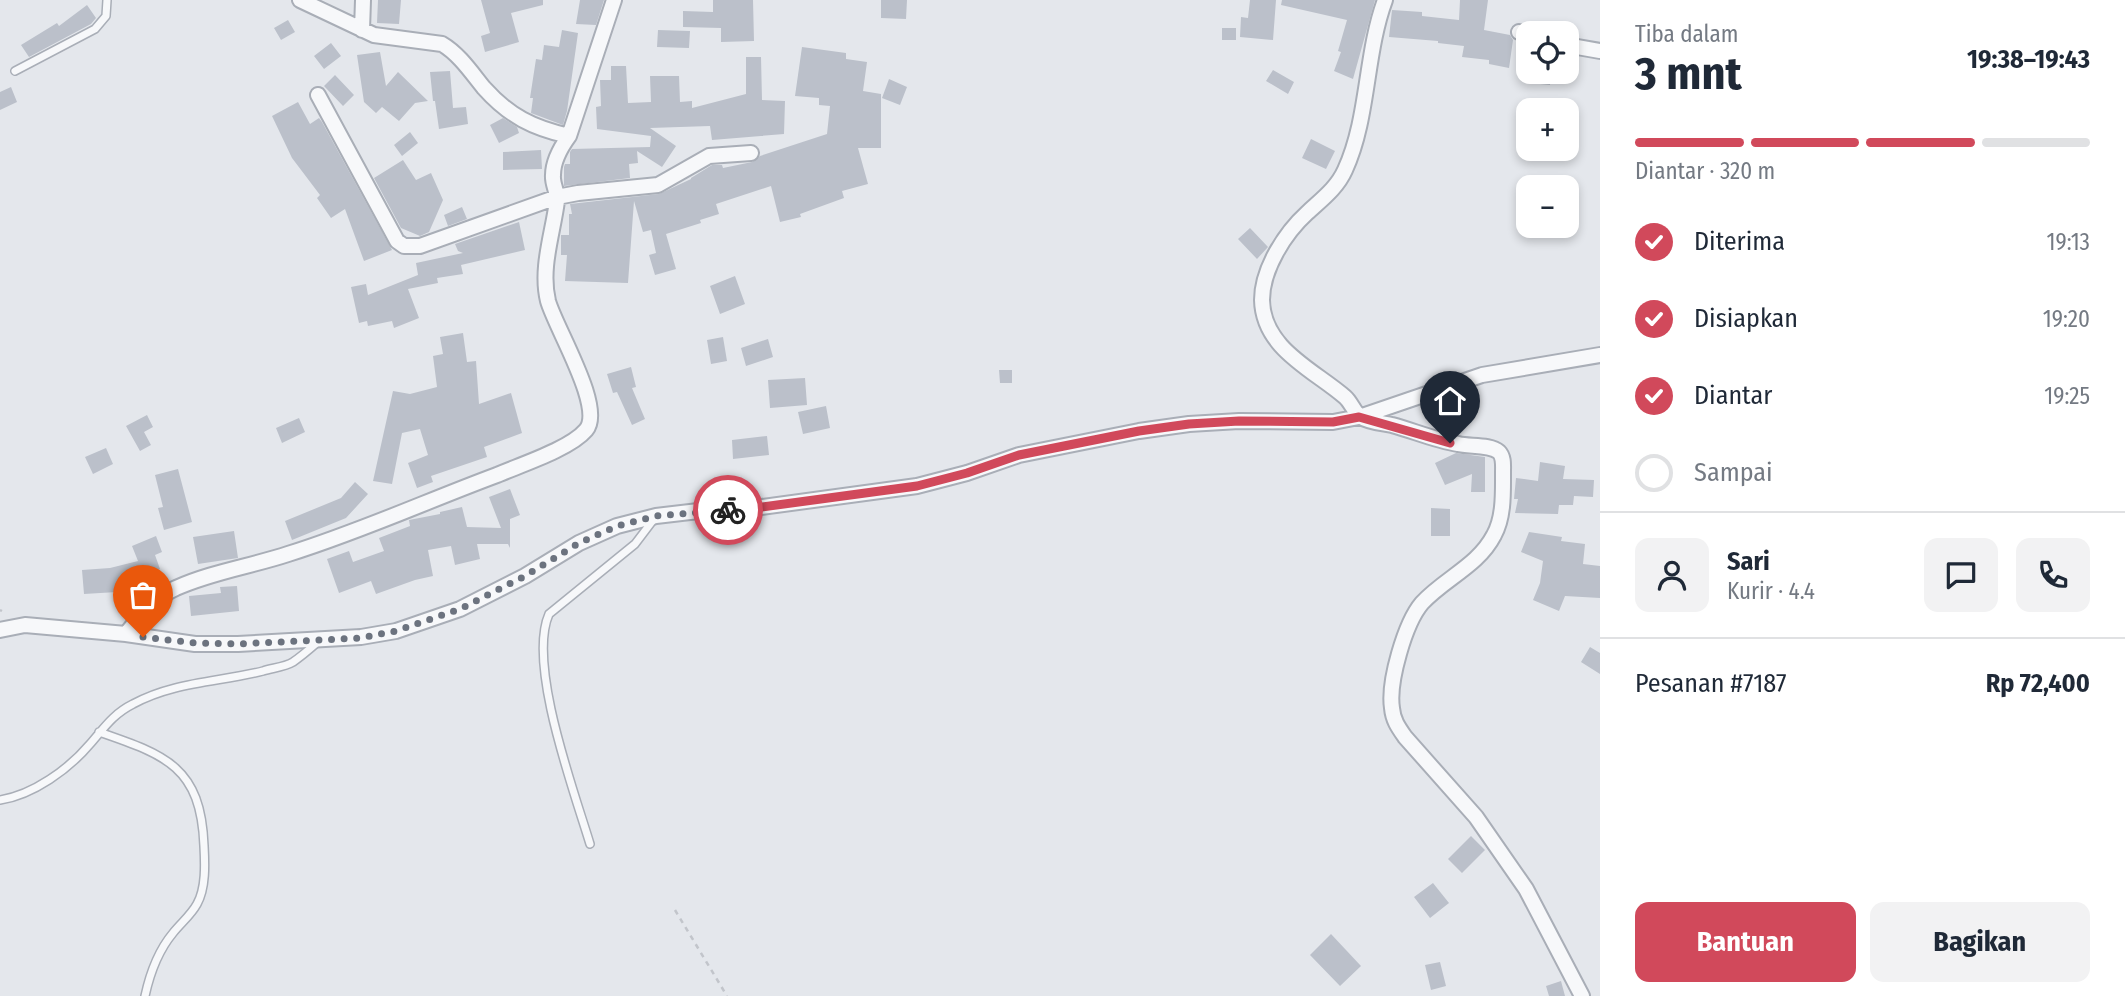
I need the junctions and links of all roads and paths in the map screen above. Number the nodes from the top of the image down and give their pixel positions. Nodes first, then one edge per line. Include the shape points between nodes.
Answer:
1 (107, 0) edge
2 (300, 0) edge
3 (363, 0) edge
4 (614, 0) edge
5 (1385, 0) edge
6 (362, 30) junction
7 (1579, 47) edge
8 (1600, 51) edge
9 (15, 71) dead end
10 (318, 95) dead end
11 (569, 136) junction
12 (751, 153) dead end
13 (557, 197) junction
14 (1600, 355) edge
15 (1359, 417) junction
16 (656, 516) junction
17 (0, 630) edge
18 (126, 634) junction
19 (319, 640) junction
20 (99, 732) junction
21 (0, 800) edge
22 (590, 844) dead end
23 (675, 910) dead end
24 (145, 996) edge
25 (727, 996) edge
26 (1582, 996) edge

1 - 9 lane via 106,16 95,29
2 - 6 street
3 - 6 street
4 - 11 street
5 - 15 street via 1345,172 1280,247 1267,274 1262,300 1268,324 1282,346 1344,396
6 - 11 street via 387,38 442,44 515,116
7 - 8 street
10 - 13 street via 397,241 404,246 420,246
11 - 13 street via 552,175
12 - 13 street via 709,156 658,185
13 - 18 street via 545,278 548,300 591,411 587,429 566,444 512,468 290,554 174,589 152,604
14 - 15 street via 1482,375
15 - 16 street via 1333,422 1177,426 1019,455 917,486
15 - 26 street via 1450,443 1490,449 1502,458 1499,525 1473,563 1417,610 1397,666 1391,707 1405,737 1476,817 1526,890
16 - 19 street via 579,543 460,609 396,631
16 - 22 lane via 635,544 549,614 543,628 542,651 559,742
17 - 18 street via 26,625
18 - 19 street via 195,643
19 - 20 lane via 292,663 158,692 112,717
20 - 21 lane via 54,776
20 - 24 lane via 148,749 185,776 197,797 203,825 203,880 198,902 162,947
23 - 25 path

